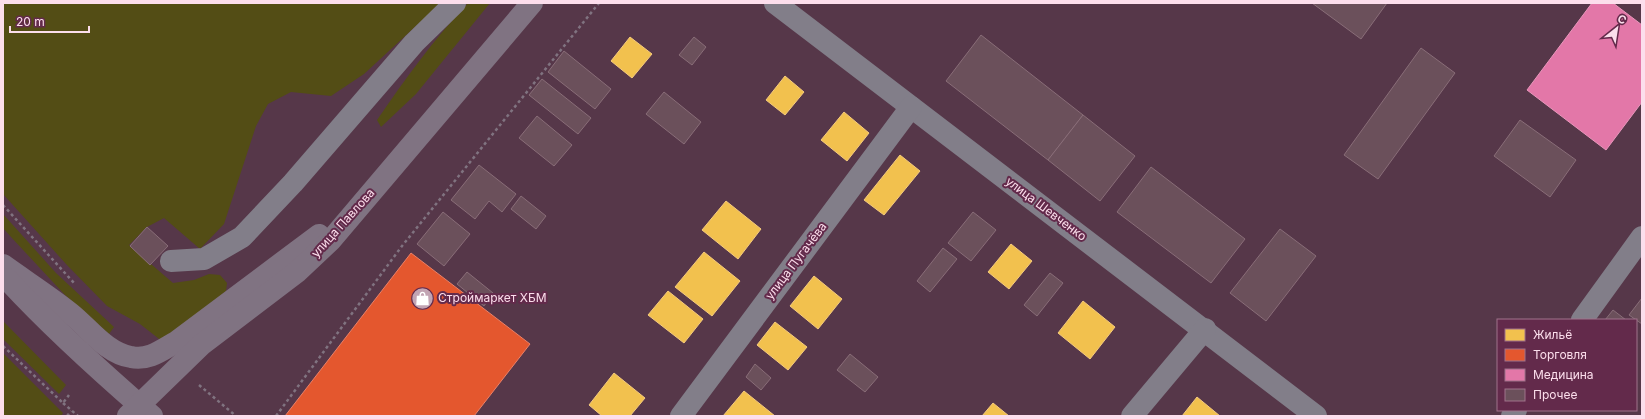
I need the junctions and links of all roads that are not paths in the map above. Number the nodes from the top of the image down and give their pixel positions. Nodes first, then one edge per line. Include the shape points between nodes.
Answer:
1 (455, 3) edge
2 (532, 3) edge
3 (775, 3) edge
4 (911, 107) junction
5 (358, 208) junction
6 (1642, 236) edge
7 (171, 261) dead end
8 (3, 265) edge
9 (3, 275) edge
10 (1583, 319) edge
11 (1205, 329) junction
12 (140, 412) edge
13 (681, 416) edge
14 (1132, 416) edge
15 (1316, 416) edge

1 - 7 street via 414,43 293,183 242,237 204,259
2 - 5 main road, улица Павлова
3 - 4 street, улица Шевченко
4 - 11 street, улица Шевченко
4 - 13 street, улица Пугачёва
5 - 8 main road via 316,236 176,342 142,358 114,353 70,313
5 - 12 main road, улица Павлова via 331,240 297,272 201,345
6 - 10 street
9 - 12 main road via 42,318
11 - 14 street
11 - 15 street, улица Шевченко

